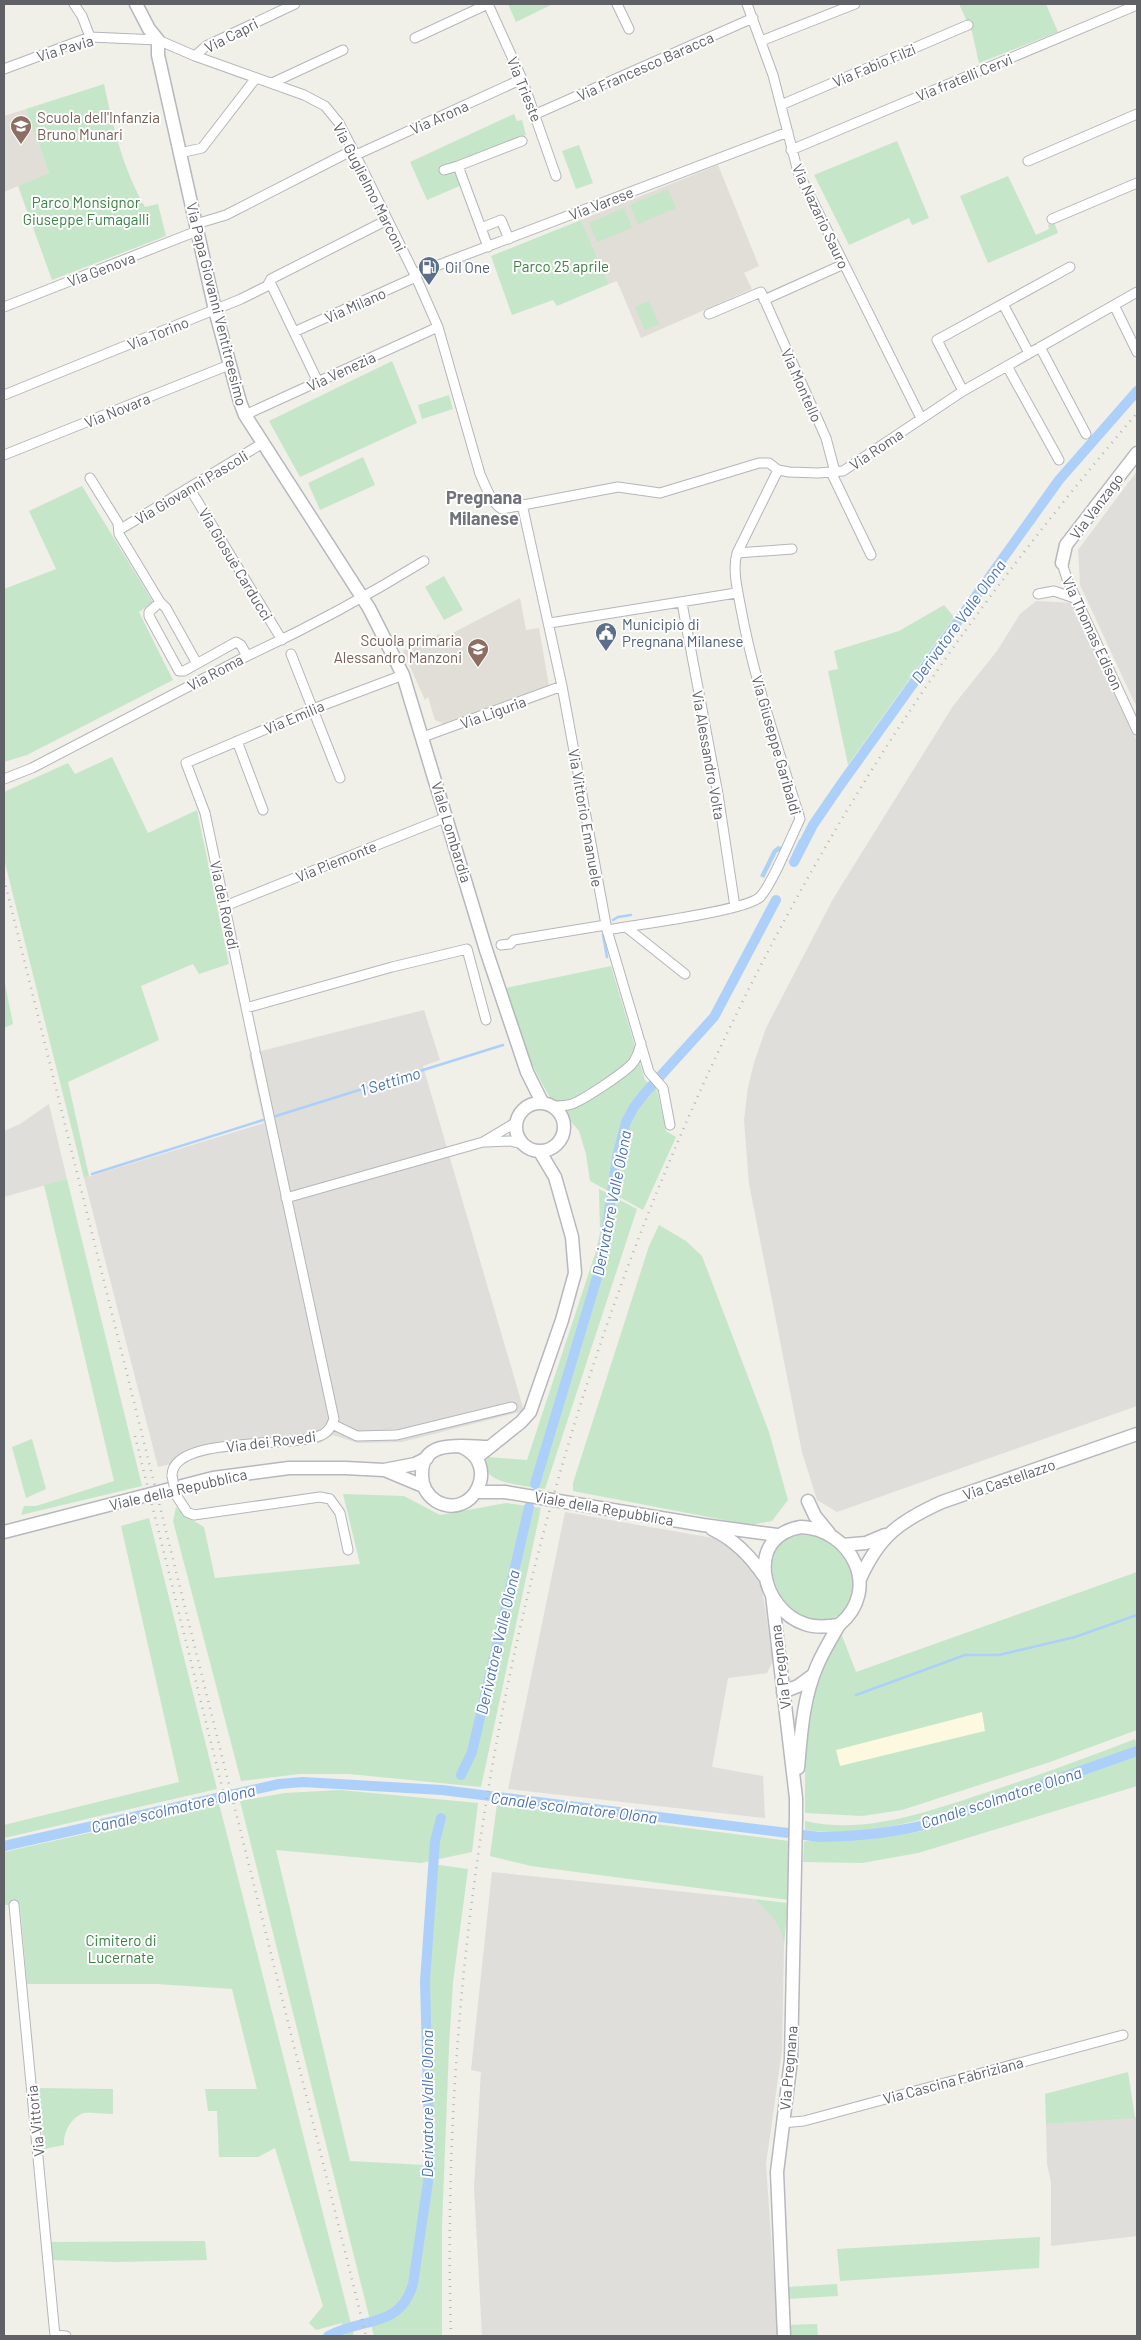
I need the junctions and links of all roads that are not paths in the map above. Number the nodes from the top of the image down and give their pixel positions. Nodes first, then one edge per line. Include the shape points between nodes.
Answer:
1 (74, 4) edge
2 (136, 4) edge
3 (295, 4) edge
4 (488, 4) edge
5 (618, 4) edge
6 (747, 4) edge
7 (854, 4) edge
8 (1137, 5) edge
9 (753, 18) junction
10 (968, 25) dead end
11 (629, 30) dead end
12 (90, 37) junction
13 (415, 38) dead end
14 (158, 40) junction
15 (761, 41) junction
16 (342, 50) dead end
17 (195, 56) junction
18 (4, 69) edge
19 (256, 78) junction
20 (522, 79) junction
21 (272, 84) junction
22 (781, 105) junction
23 (536, 114) junction
24 (1137, 114) edge
25 (788, 132) junction
26 (522, 141) dead end
27 (791, 150) junction
28 (354, 152) junction
29 (180, 153) junction
30 (1028, 161) dead end
31 (458, 166) junction
32 (444, 170) dead end
33 (556, 176) dead end
34 (1137, 183) edge
35 (1052, 219) dead end
36 (387, 220) junction
37 (197, 228) junction
38 (481, 228) junction
39 (508, 239) junction
40 (488, 247) junction
41 (844, 264) junction
42 (1070, 267) dead end
43 (416, 276) junction
44 (270, 282) junction
45 (1137, 292) edge
46 (764, 300) junction
47 (1003, 304) junction
48 (1114, 305) junction
49 (4, 307) edge
50 (215, 310) junction
51 (709, 314) dead end
52 (438, 327) junction
53 (294, 332) junction
54 (1040, 347) junction
55 (1137, 352) edge
56 (1030, 353) junction
57 (229, 365) junction
58 (1007, 366) junction
59 (318, 382) junction
60 (963, 391) junction
61 (4, 395) edge
62 (245, 416) junction
63 (921, 418) junction
64 (1086, 434) dead end
65 (262, 443) junction
66 (1137, 453) edge
67 (4, 455) edge
68 (1059, 460) dead end
69 (778, 470) junction
70 (833, 472) junction
71 (90, 478) dead end
72 (190, 489) junction
73 (522, 504) junction
74 (498, 507) joint
75 (119, 530) junction
76 (792, 549) dead end
77 (736, 553) junction
78 (871, 555) dead end
79 (424, 561) dead end
80 (1062, 563) joint
81 (736, 594) junction
82 (1038, 594) dead end
83 (362, 598) junction
84 (1077, 600) junction
85 (160, 602) junction
86 (682, 603) junction
87 (550, 623) junction
88 (282, 640) junction
89 (291, 654) dead end
90 (247, 656) junction
91 (199, 662) junction
92 (403, 675) junction
93 (562, 686) junction
94 (312, 709) junction
95 (1137, 730) edge
96 (423, 737) junction
97 (237, 741) junction
98 (186, 763) joint
99 (340, 778) dead end
100 (4, 779) edge
101 (263, 810) dead end
102 (447, 817) junction
103 (225, 906) junction
104 (735, 907) junction
105 (626, 926) junction
106 (606, 927) junction
107 (501, 945) dead end
108 (685, 974) dead end
109 (246, 1008) junction
110 (486, 1020) dead end
111 (641, 1043) junction
112 (527, 1072) junction
113 (548, 1104) junction
114 (526, 1106) junction
115 (515, 1123) junction
116 (670, 1125) dead end
117 (483, 1142) junction
118 (522, 1144) junction
119 (556, 1145) junction
120 (540, 1152) junction
121 (555, 1178) junction
122 (286, 1198) junction
123 (512, 1407) dead end
124 (332, 1424) junction
125 (1137, 1434) edge
126 (462, 1447) junction
127 (489, 1447) junction
128 (427, 1458) junction
129 (476, 1458) junction
130 (384, 1470) junction
131 (482, 1474) junction
132 (423, 1486) junction
133 (476, 1492) junction
134 (504, 1492) junction
135 (808, 1501) dead end
136 (703, 1525) junction
137 (4, 1532) edge
138 (887, 1534) junction
139 (777, 1535) junction
140 (839, 1541) junction
141 (348, 1550) dead end
142 (764, 1576) junction
143 (860, 1579) junction
144 (772, 1595) junction
145 (839, 1625) junction
146 (814, 1674) junction
147 (783, 1692) junction
148 (796, 1798) junction
149 (14, 1905) dead end
150 (1123, 2036) dead end
151 (782, 2123) junction
152 (55, 2336) edge
153 (66, 2336) edge
154 (784, 2336) edge

1 - 12 street
2 - 14 street
3 - 17 street, Via Capri via 206,46
4 - 13 street, Via Trieste
4 - 20 street, Via Trieste
5 - 11 street
6 - 9 street, Via Nazario Sauro
7 - 15 street
8 - 27 street, Via fratelli Cervi
9 - 15 street, Via Nazario Sauro
9 - 23 street, Via Francesco Baracca
10 - 22 street, Via Fabio Filzi
12 - 14 street, Via Pavia
12 - 18 street, Via Pavia
14 - 17 street, Via Guglielmo Marconi
14 - 29 street, Via Papa Giovanni Ventitreesimo via 158,55
15 - 22 street, Via Nazario Sauro
16 - 21 street
17 - 19 street, Via Guglielmo Marconi
19 - 21 street, Via Guglielmo Marconi
19 - 29 street via 202,148
20 - 23 street, Via Trieste
20 - 28 street, Via Arona
21 - 28 street, Via Guglielmo Marconi via 304,94 325,106 339,123
22 - 25 street, Via Nazario Sauro
23 - 33 street, Via Trieste
24 - 30 street
25 - 27 street, Via Nazario Sauro
25 - 39 street, Via Varese
26 - 31 street
27 - 41 street, Via Nazario Sauro via 805,189
28 - 36 street, Via Guglielmo Marconi
28 - 37 street, Via Genova
29 - 37 street, Via Papa Giovanni Ventitreesimo
31 - 32 street
31 - 38 street
34 - 35 street
36 - 43 street, Via Guglielmo Marconi
36 - 44 street, Via Torino
37 - 49 street, Via Genova
37 - 50 street, Via Papa Giovanni Ventitreesimo
38 - 39 street via 501,220
38 - 40 street
39 - 40 street, Via Varese
40 - 43 street, Via Varese
41 - 46 street
41 - 63 street, Via Nazario Sauro
42 - 47 street
43 - 52 street, Via Guglielmo Marconi
43 - 53 street, Via Milano
44 - 50 street, Via Torino
44 - 53 street
45 - 48 street, Via Roma
46 - 51 street via 761,292
46 - 70 street, Via Montello via 826,438
47 - 56 street
47 - 60 street via 937,340
48 - 54 street, Via Roma
48 - 55 street
50 - 57 street, Via Papa Giovanni Ventitreesimo
50 - 61 street, Via Torino
52 - 59 street, Via Venezia
52 - 74 street, Via Guglielmo Marconi via 480,474
53 - 59 street
54 - 56 street, Via Roma
54 - 64 street
56 - 58 street, Via Roma
57 - 62 street, Via Papa Giovanni Ventitreesimo
57 - 67 street, Via Novara
58 - 60 street, Via Roma
58 - 68 street
59 - 62 street, Via Venezia
60 - 63 street, Via Roma
62 - 65 street, Via Papa Giovanni Ventitreesimo
63 - 70 street, Via Roma via 849,468
65 - 72 street, Via Giovanni Pascoli
65 - 83 street, Via Papa Giovanni Ventitreesimo
66 - 80 street, Via Vanzago via 1070,540
69 - 70 street, Via Roma
69 - 73 street, Via Roma via 769,464 759,463 660,493 618,487
69 - 77 street, Via Giuseppe Garibaldi
70 - 78 street, Via Montello
71 - 75 street via 118,523
72 - 75 street, Via Giovanni Pascoli
72 - 88 street, Via Giosuè Carducci
73 - 74 street, Via Roma
73 - 87 street, Via Vittorio Emanuele
75 - 85 street
76 - 77 street
77 - 81 street, Via Giuseppe Garibaldi
79 - 83 street, Via Roma
80 - 84 street, Via Thomas Edison
81 - 86 street
81 - 104 street, Via Giuseppe Garibaldi via 800,819 760,897
82 - 84 street via 1054,591
83 - 88 street, Via Roma
83 - 92 street, Viale Lombardia
84 - 95 street, Via Thomas Edison
85 - 91 street
85 - 91 street via 148,616 176,667 184,671
86 - 87 street
86 - 104 street, Via Alessandro Volta via 718,794
87 - 93 street, Via Vittorio Emanuele
88 - 90 street, Via Roma
89 - 94 street
90 - 91 street via 236,642
90 - 100 street, Via Roma via 32,768
92 - 94 street, Via Emilia
92 - 96 street, Viale Lombardia
93 - 96 street, Via Liguria
93 - 106 street, Via Vittorio Emanuele
94 - 97 street, Via Emilia
94 - 99 street
96 - 102 street, Viale Lombardia
97 - 98 street, Via Emilia
97 - 101 street
98 - 103 street, Via dei Rovedi via 205,813
102 - 103 street, Via Piemonte
102 - 112 street, Viale Lombardia via 486,950
103 - 109 street, Via dei Rovedi
104 - 105 street, Via Giuseppe Garibaldi
105 - 106 street, Via Giuseppe Garibaldi
105 - 108 street
106 - 107 street, Via Giuseppe Garibaldi via 514,940
106 - 111 street, Via Vittorio Emanuele
109 - 110 street via 467,949
109 - 122 street, Via dei Rovedi
111 - 113 street via 639,1053 624,1071 574,1103 564,1106
111 - 116 street, Via Vittorio Emanuele via 649,1072 661,1084
112 - 113 street, Viale Lombardia
112 - 114 street, Viale Lombardia
113 - 114 street
113 - 119 street via 563,1120 564,1130
114 - 115 street
115 - 117 street
115 - 118 street via 516,1134
117 - 118 street
117 - 122 street
118 - 120 street
119 - 120 street
119 - 121 street
120 - 121 street
121 - 127 street via 572,1237 575,1273 530,1412
122 - 124 street, Via dei Rovedi via 334,1411
123 - 124 street via 397,1436 357,1436
124 - 141 street, Via dei Rovedi, bridge via 325,1433 310,1439 216,1448 184,1456 173,1466 172,1476 176,1495 187,1512 194,1515 320,1497 330,1499 340,1513
125 - 138 street, Via Castellazzo via 942,1502 907,1519
126 - 127 street
126 - 128 street via 448,1445 438,1448
126 - 129 street
127 - 129 street
128 - 130 street, Viale della Repubblica via 415,1464
128 - 132 street via 422,1472
129 - 131 street
130 - 132 street, Viale della Repubblica
130 - 137 street, Viale della Repubblica via 297,1468 213,1478
131 - 133 street
131 - 134 street, Viale della Repubblica
132 - 133 street via 432,1499 451,1506 461,1504
133 - 134 street, Viale della Repubblica
134 - 136 street, Viale della Repubblica
135 - 140 street via 822,1526
136 - 139 street, Viale della Repubblica
136 - 142 street, Viale della Repubblica via 736,1543
138 - 140 street, Via Castellazzo via 866,1543
138 - 143 street, Via Castellazzo via 869,1559
139 - 140 street via 801,1527 821,1530
139 - 142 street via 768,1551
140 - 143 street via 857,1568
142 - 144 street
143 - 145 street via 857,1604
144 - 145 street via 788,1614 803,1624
144 - 147 street, Via Pregnana
145 - 146 street, Via Pregnana
146 - 147 street via 804,1683
146 - 148 street, Via Pregnana via 802,1721
147 - 148 street, Via Pregnana
148 - 151 street, Via Pregnana via 791,2060
149 - 152 street, Via Vittoria
150 - 151 street, Via Cascina Fabriziana via 804,2121
151 - 154 street, Via Pregnana via 776,2189
152 - 153 street

